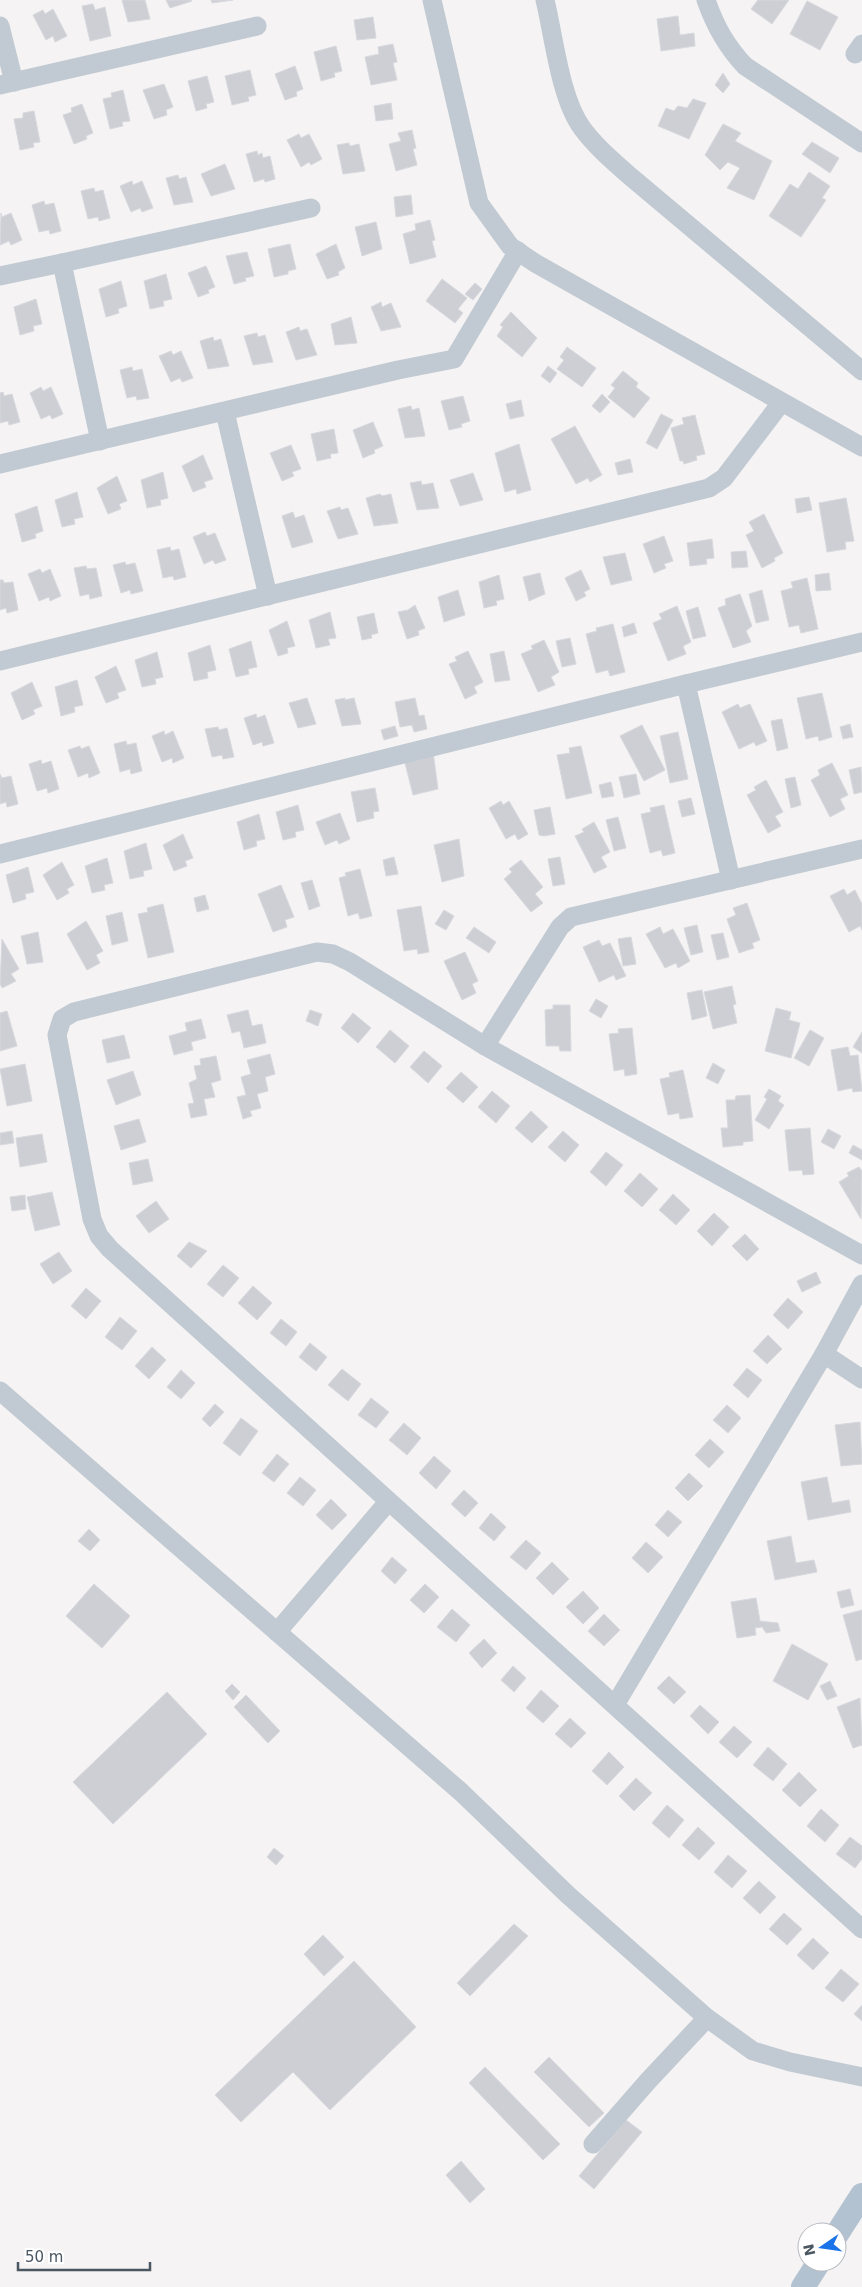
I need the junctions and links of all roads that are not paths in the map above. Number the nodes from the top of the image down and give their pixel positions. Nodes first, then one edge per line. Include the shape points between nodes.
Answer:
1 (432, 0) edge
2 (545, 0) edge
3 (706, 0) edge
4 (0, 26) edge
5 (257, 26) dead end
6 (7, 84) edge
7 (862, 143) edge
8 (311, 208) dead end
9 (518, 251) junction
10 (62, 263) junction
11 (0, 276) edge
12 (862, 371) edge
13 (781, 403) junction
14 (225, 412) junction
15 (100, 441) junction
16 (862, 447) edge
17 (0, 464) edge
18 (268, 596) junction
19 (862, 642) edge
20 (0, 662) edge
21 (686, 684) junction
22 (862, 849) edge
23 (0, 854) edge
24 (731, 880) junction
25 (486, 1046) junction
26 (862, 1255) edge
27 (862, 1284) edge
28 (824, 1354) junction
29 (862, 1379) edge
30 (0, 1391) edge
31 (388, 1502) junction
32 (277, 1632) junction
33 (615, 1705) junction
34 (862, 1929) edge
35 (707, 2018) junction
36 (862, 2077) edge
37 (593, 2144) dead end
38 (862, 2195) edge
39 (845, 2222) edge
40 (813, 2272) edge
41 (803, 2287) edge

1 - 9 street via 479,204 496,229
2 - 12 street via 568,100 581,128 604,153
3 - 7 street via 714,23 729,49 745,66
4 - 6 street
5 - 6 street
8 - 10 street
9 - 13 street
9 - 14 street via 454,359
10 - 11 street
10 - 15 street
13 - 16 street
13 - 18 street via 724,478 709,488
14 - 15 street
14 - 18 street
15 - 17 street
18 - 20 street
19 - 21 street
21 - 23 street
21 - 24 street
22 - 24 street
24 - 25 street via 571,917 560,928
25 - 26 street
25 - 31 street via 350,962 333,954 317,952 74,1012 62,1020 57,1035 92,1219 99,1236
27 - 28 street
28 - 29 street
28 - 33 street
30 - 32 street
31 - 32 street
31 - 33 street
32 - 35 street via 461,1792 568,1895
33 - 34 street
35 - 36 street via 753,2051
35 - 37 street
38 - 39 main road
40 - 41 main road

